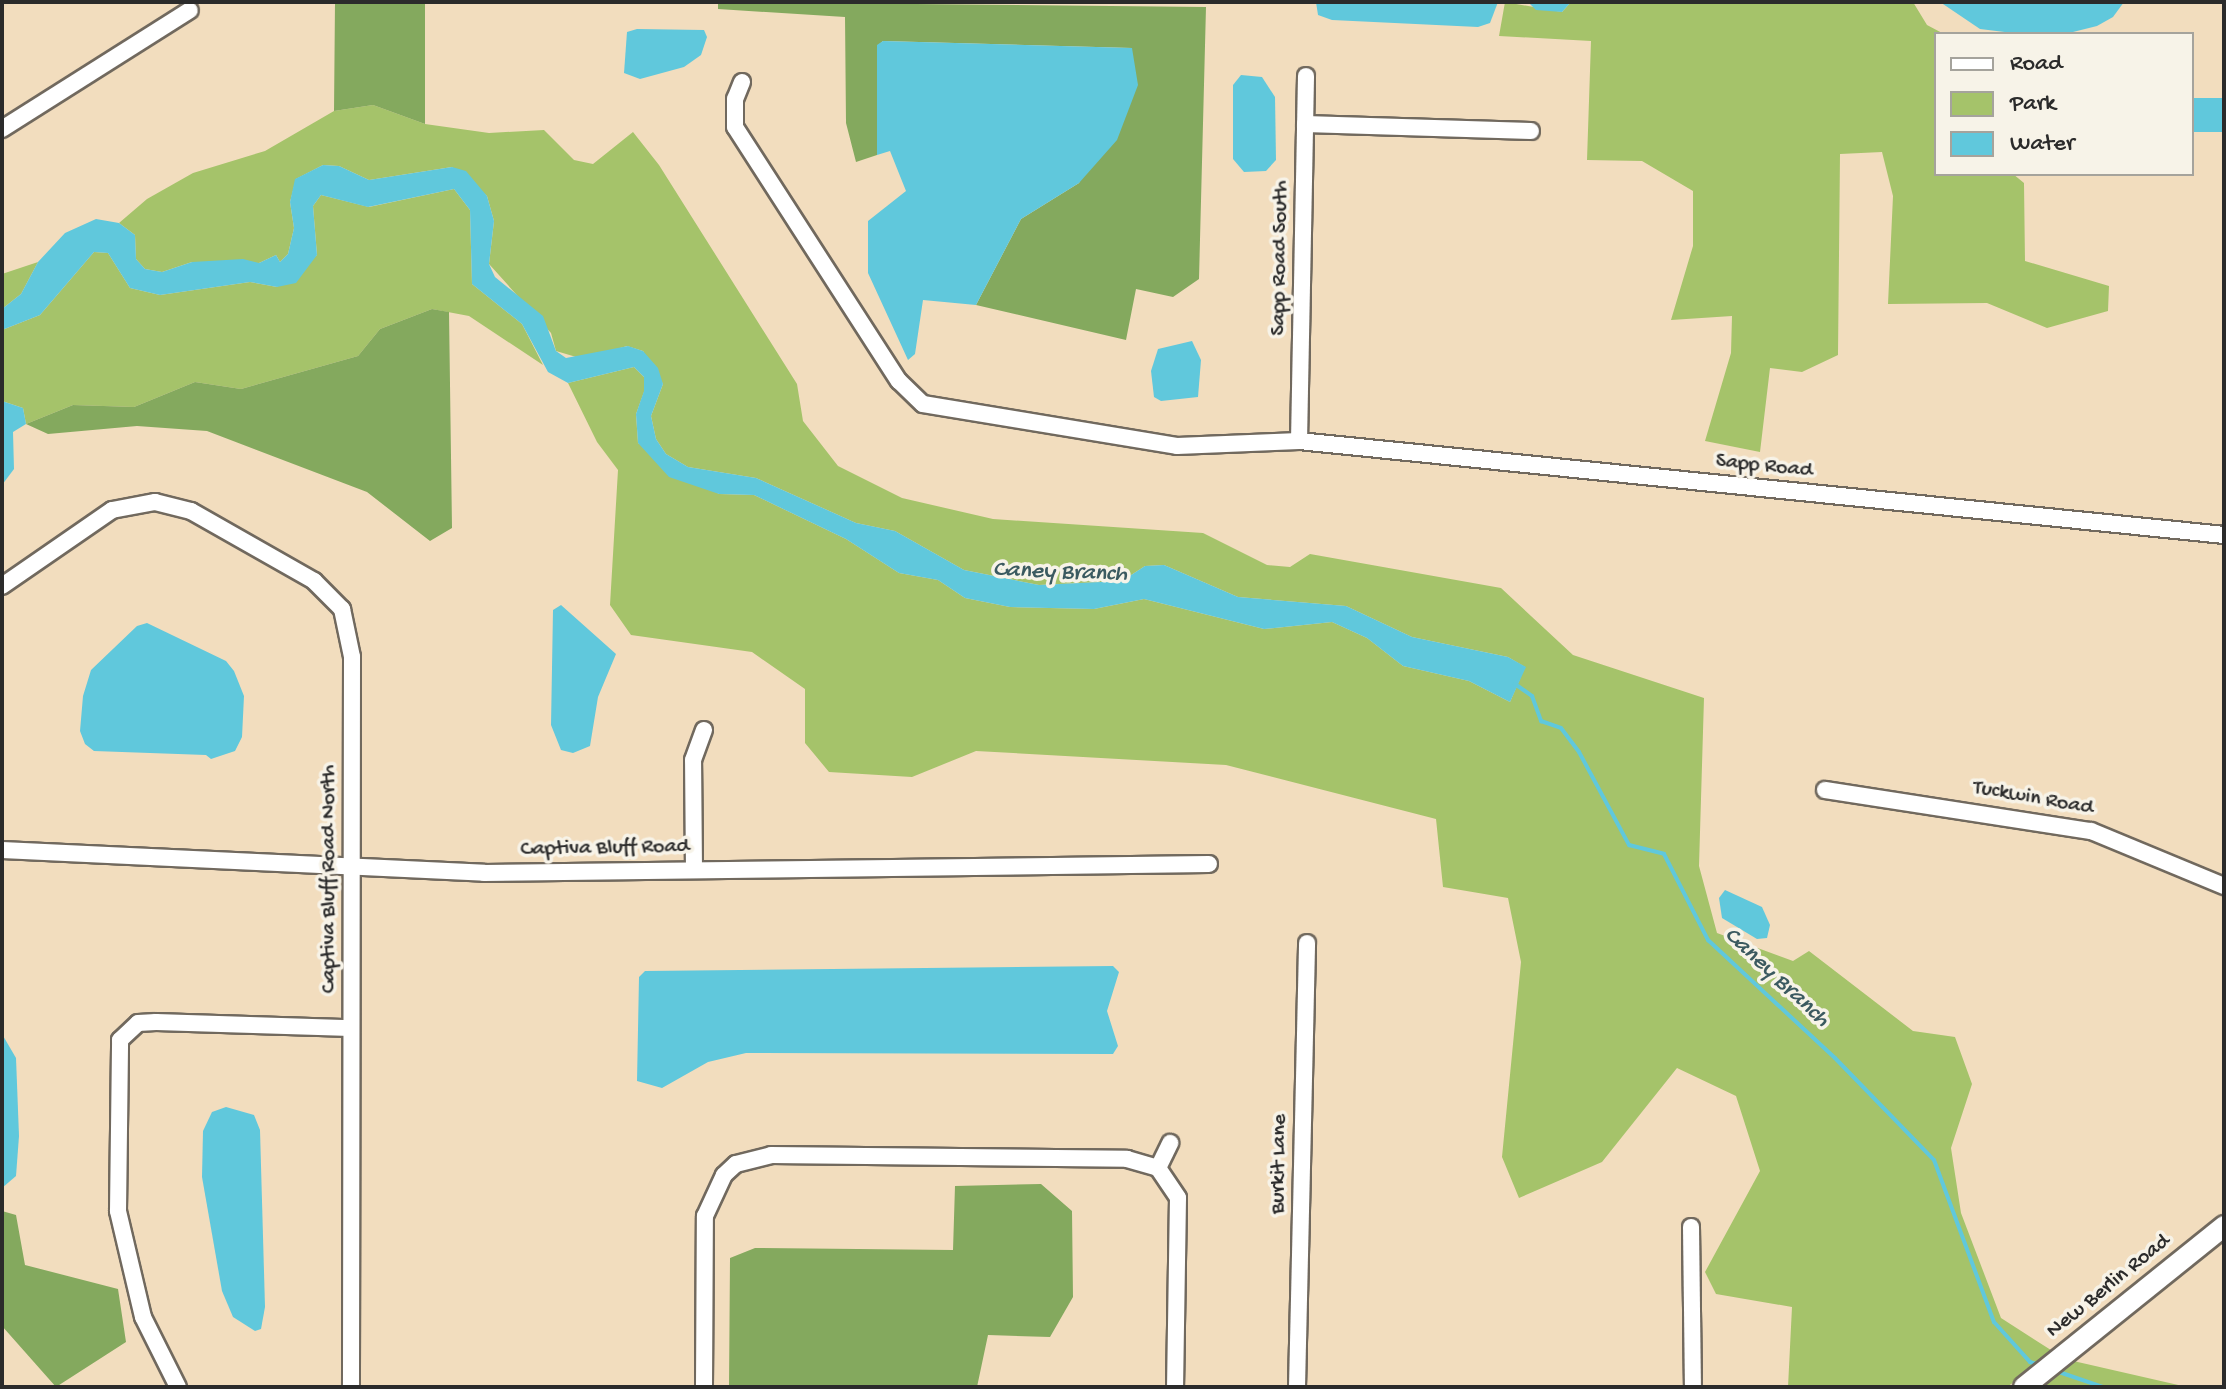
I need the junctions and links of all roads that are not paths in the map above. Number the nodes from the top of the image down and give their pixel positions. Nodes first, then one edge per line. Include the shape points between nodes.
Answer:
1 (190, 10) dead end
2 (1306, 76) dead end
3 (742, 82) dead end
4 (1305, 124) junction
5 (2, 129) edge
6 (1531, 131) dead end
7 (1299, 441) junction
8 (2224, 535) edge
9 (2, 586) edge
10 (704, 730) dead end
11 (1825, 790) dead end
12 (2, 850) edge
13 (1209, 864) dead end
14 (354, 869) junction
15 (694, 870) junction
16 (2224, 886) edge
17 (1307, 943) dead end
18 (351, 1028) junction
19 (1170, 1143) dead end
20 (1158, 1168) junction
21 (2224, 1226) edge
22 (1691, 1227) dead end
23 (178, 1387) edge
24 (351, 1387) edge
25 (704, 1387) edge
26 (1175, 1387) edge
27 (1297, 1387) edge
28 (1693, 1387) edge
29 (2024, 1387) edge

1 - 5 street
2 - 4 street, Sapp Road South
3 - 7 street, Sapp Road via 735,99 735,127 899,381 923,404 1177,446
4 - 6 street
4 - 7 street, Sapp Road South
7 - 8 street, Sapp Road
9 - 14 street, Captiva Bluff Road North via 112,510 137,503 191,511 314,581 342,609 352,657
10 - 15 street via 693,760
11 - 16 street, Tuckwin Road via 2091,831
12 - 14 street, Captiva Bluff Road
13 - 15 street, Captiva Bluff Road
14 - 15 street, Captiva Bluff Road
14 - 18 street, Captiva Bluff Road North
17 - 27 street, Burkit Lane
18 - 23 street via 156,1022 126,1031 118,1052 118,1211 143,1317
18 - 24 street, Captiva Bluff Road North
19 - 20 street
20 - 25 street via 1127,1159 833,1155 771,1155 736,1164 711,1194 705,1216
20 - 26 street via 1178,1198
21 - 29 main road, New Berlin Road
22 - 28 street

